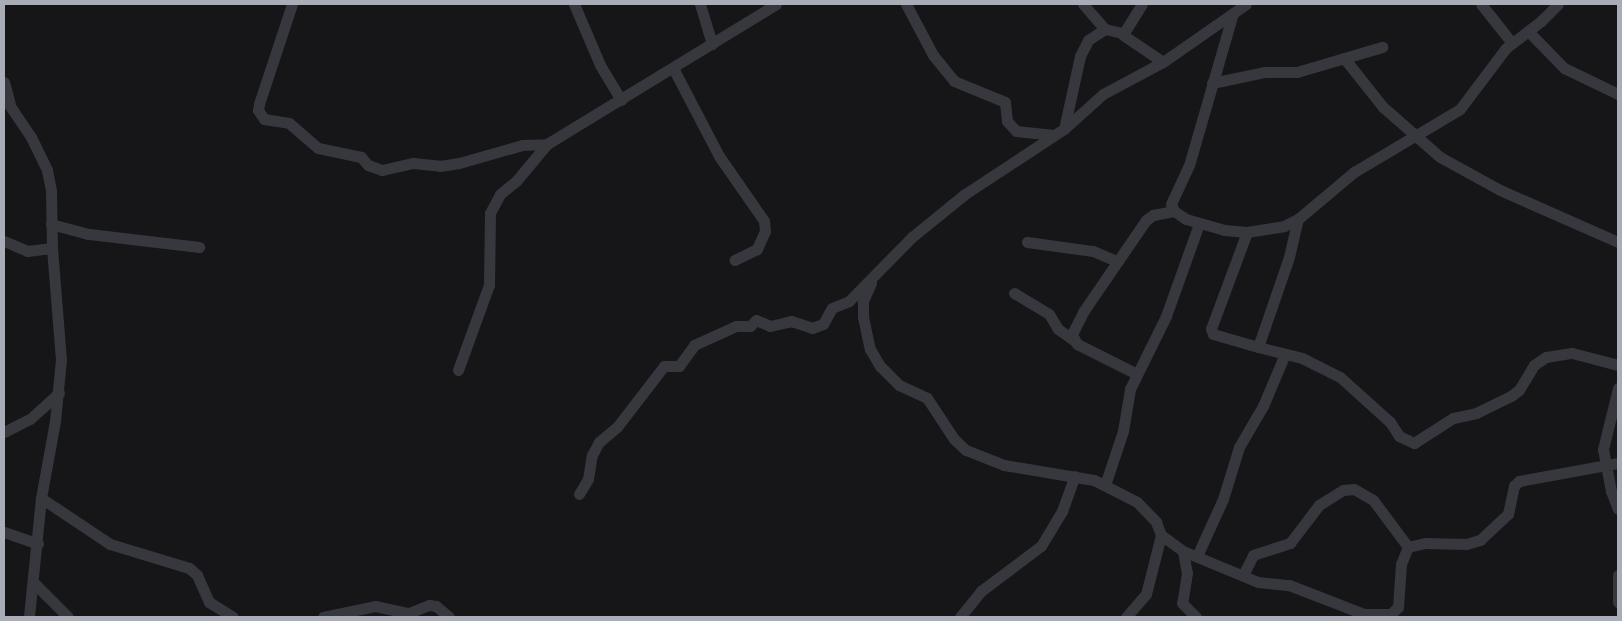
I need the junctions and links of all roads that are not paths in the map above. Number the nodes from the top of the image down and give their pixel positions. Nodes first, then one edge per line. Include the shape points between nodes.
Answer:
1 (292, 4) edge
2 (574, 4) edge
3 (700, 4) edge
4 (776, 4) edge
5 (906, 4) edge
6 (1083, 4) edge
7 (1142, 4) edge
8 (1246, 4) edge
9 (1481, 4) edge
10 (1558, 4) edge
11 (1233, 13) junction
12 (1105, 29) junction
13 (1528, 31) junction
14 (1123, 33) junction
15 (1512, 43) junction
16 (712, 44) junction
17 (1382, 47) dead end
18 (1344, 58) junction
19 (1163, 62) junction
20 (673, 68) junction
21 (4, 82) edge
22 (1212, 83) junction
23 (1618, 94) edge
24 (621, 100) junction
25 (7, 101) edge
26 (1059, 132) junction
27 (1413, 134) junction
28 (547, 144) junction
29 (1174, 211) junction
30 (1298, 219) junction
31 (52, 224) junction
32 (1199, 224) junction
33 (1247, 232) junction
34 (4, 242) edge
35 (1027, 242) dead end
36 (1618, 242) edge
37 (199, 247) dead end
38 (52, 248) junction
39 (734, 260) dead end
40 (1117, 261) junction
41 (875, 274) junction
42 (1014, 293) dead end
43 (1074, 340) junction
44 (1258, 347) junction
45 (1285, 354) junction
46 (1618, 365) edge
47 (458, 370) dead end
48 (1137, 374) junction
49 (1618, 388) edge
50 (60, 393) junction
51 (1616, 402) edge
52 (4, 432) edge
53 (1606, 463) junction
54 (1618, 463) edge
55 (1076, 476) junction
56 (1105, 485) junction
57 (579, 494) dead end
58 (41, 498) junction
59 (1618, 509) edge
60 (4, 532) edge
61 (1161, 535) junction
62 (38, 544) junction
63 (1408, 547) junction
64 (1183, 552) junction
65 (1197, 556) junction
66 (1244, 575) junction
67 (1618, 575) edge
68 (34, 583) junction
69 (1618, 602) edge
70 (354, 614) edge
71 (1364, 616) edge
72 (29, 617) edge
73 (68, 617) edge
74 (234, 617) edge
75 (324, 617) edge
76 (449, 617) edge
77 (960, 617) edge
78 (1126, 617) edge
79 (1196, 617) edge

1 - 28 street via 258,104 264,119 289,123 318,148 361,157 368,165 382,170 413,163 440,166 522,145
2 - 24 street via 600,65
3 - 16 street
4 - 16 street
5 - 26 street via 933,55 954,81 1005,102 1007,121 1016,131
6 - 12 street
7 - 14 street
8 - 11 street
9 - 15 street
10 - 13 street
11 - 19 street
11 - 22 street
12 - 14 street
12 - 26 street via 1092,36 1080,56
13 - 15 street
13 - 23 street via 1564,68
14 - 19 street via 1127,39
15 - 27 street via 1489,67 1460,108
16 - 20 street
17 - 18 street
18 - 22 street via 1290,73 1264,72
18 - 27 street via 1383,107
19 - 26 street via 1104,94
20 - 24 street
20 - 39 street via 719,156 764,221 766,231 757,249
21 - 25 street
22 - 29 street via 1189,165 1173,197
24 - 28 street
25 - 31 street via 47,170
26 - 41 street via 939,214
27 - 30 street via 1354,172
27 - 36 street via 1440,157 1500,190
28 - 47 street via 492,205 489,285
29 - 32 street
29 - 40 street via 1149,216
30 - 33 street via 1284,226
30 - 44 street via 1289,257
31 - 37 street via 89,234
31 - 38 street
32 - 33 street
32 - 48 street via 1166,316
33 - 44 street via 1210,329 1213,334
34 - 38 street via 26,252
35 - 40 street via 1092,251
38 - 50 street via 61,359
40 - 43 street via 1075,324
41 - 55 street via 863,301 865,329 874,358 899,385 927,398 954,439 966,450 1004,465
41 - 57 street via 849,301 832,308 826,322 816,327 786,320 770,326 756,320 750,326 736,326 694,345 679,366 664,366 614,430 599,442 592,454 588,479
42 - 43 street via 1049,314 1058,329
43 - 48 street
44 - 45 street
45 - 46 street via 1340,377 1390,422 1399,436 1414,443 1453,418 1476,413 1512,396 1520,390 1534,365 1546,357 1572,353
45 - 65 street via 1263,406 1239,448 1223,499
48 - 56 street
49 - 51 street
50 - 52 street via 30,420
50 - 58 street
51 - 53 street via 1604,436
53 - 54 street
53 - 59 street
53 - 63 street via 1519,481 1514,486 1508,514 1480,540 1466,544 1425,543
55 - 56 street
55 - 77 street via 1062,511 1041,546 981,591
56 - 61 street via 1148,512
58 - 62 street
58 - 74 street via 110,544 177,562 192,570 209,602
60 - 62 street
61 - 64 street
61 - 78 street via 1146,594
62 - 68 street
63 - 66 street via 1373,500 1354,489 1343,490 1320,504 1290,543 1253,555
63 - 71 street via 1401,564 1397,611 1384,616
64 - 65 street
64 - 79 street via 1187,573 1182,603
65 - 66 street
66 - 71 street via 1270,585 1288,585
67 - 69 street
68 - 72 street
68 - 73 street
70 - 75 street
70 - 76 street via 381,606 409,614 429,605 436,606

